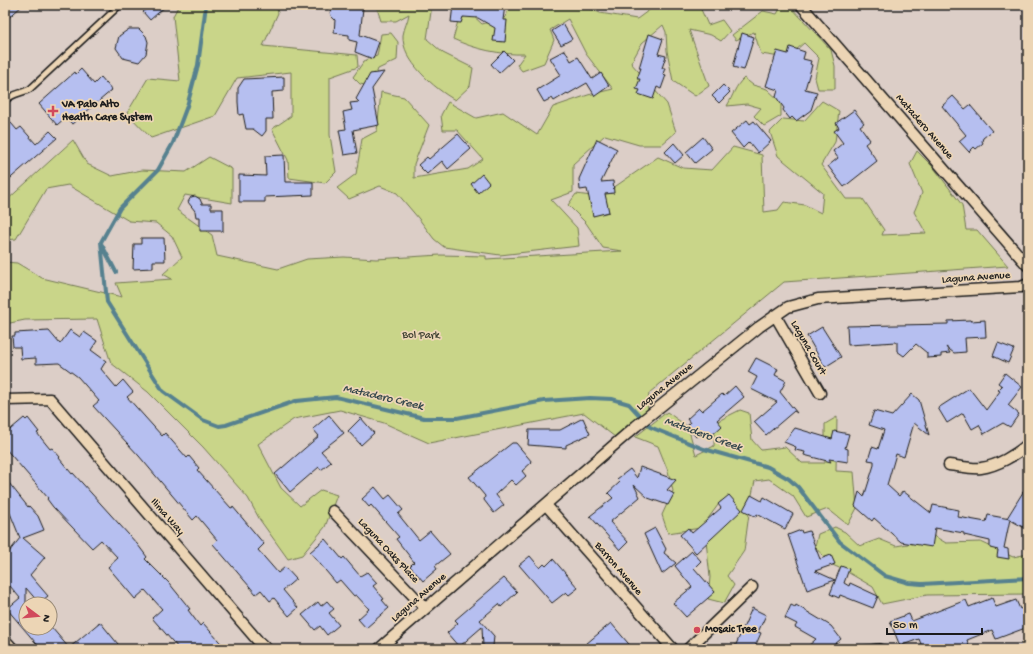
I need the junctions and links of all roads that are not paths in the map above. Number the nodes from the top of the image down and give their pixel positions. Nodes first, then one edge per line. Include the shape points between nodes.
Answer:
1 (120, 5) edge
2 (801, 5) edge
3 (5, 101) edge
4 (1028, 266) edge
5 (1028, 284) edge
6 (775, 315) junction
7 (820, 393) dead end
8 (5, 400) edge
9 (1028, 444) edge
10 (949, 465) dead end
11 (546, 505) junction
12 (333, 511) dead end
13 (752, 587) dead end
14 (425, 608) junction
15 (5, 640) edge
16 (13, 649) edge
17 (267, 649) edge
18 (379, 649) edge
19 (673, 649) edge
20 (688, 649) edge
21 (864, 649) edge
22 (885, 649) edge

1 - 3 lane via 30,89 10,96
2 - 4 street, Matadero Avenue
5 - 6 street, Laguna Avenue via 1021,287 818,299 788,307
6 - 7 street, Laguna Court
6 - 11 street, Laguna Avenue via 636,426
8 - 17 street, Ilima Way via 50,399
9 - 10 street via 1019,452 980,468
11 - 14 street, Laguna Avenue
11 - 19 street, Barron Avenue
12 - 14 street, Laguna Oaks Place
13 - 20 street
14 - 18 street, Laguna Avenue
15 - 16 street
21 - 22 lane

